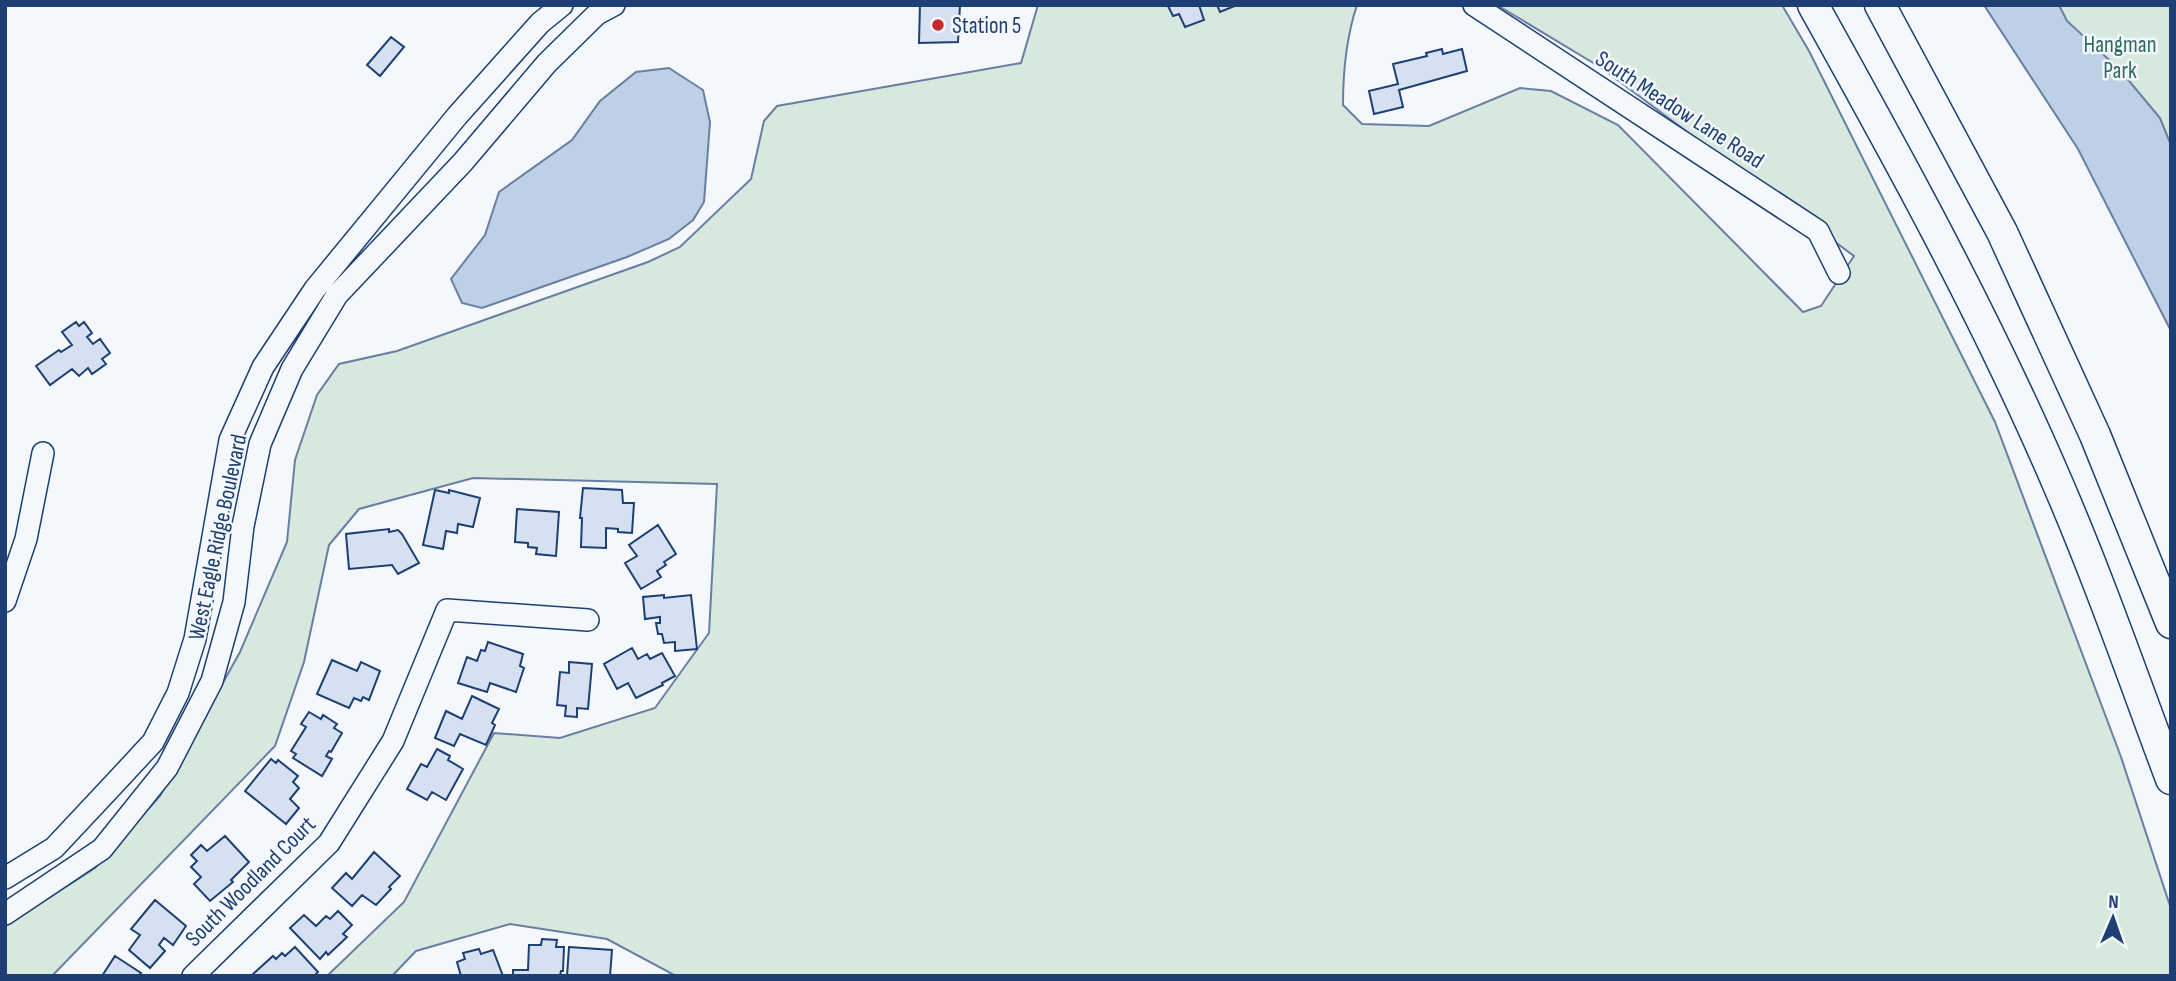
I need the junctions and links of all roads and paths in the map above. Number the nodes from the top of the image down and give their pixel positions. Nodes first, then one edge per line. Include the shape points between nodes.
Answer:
1 (562, 5) edge
2 (614, 5) edge
3 (1474, 5) edge
4 (1813, 5) edge
5 (1881, 5) edge
6 (1839, 273) dead end
7 (43, 453) dead end
8 (5, 601) edge
9 (588, 620) dead end
10 (2171, 623) edge
11 (2171, 779) edge
12 (5, 878) edge
13 (5, 914) edge
14 (192, 976) edge

1 - 12 street, West Eagle Ridge Boulevard via 540,23 457,116 315,289 263,367 230,440 195,639 178,694 153,742 122,776 54,848
2 - 13 street, West Eagle Ridge Boulevard via 597,14 547,63 463,162 337,295 292,369 260,444 234,602 212,681 167,768 102,849
3 - 6 street, South Meadow Lane Road via 1818,230
4 - 11 highway via 1973,301 2101,592
5 - 10 highway via 2003,232 2095,435
7 - 8 street via 26,539
9 - 14 street, South Woodland Court via 447,610 393,741 329,843

